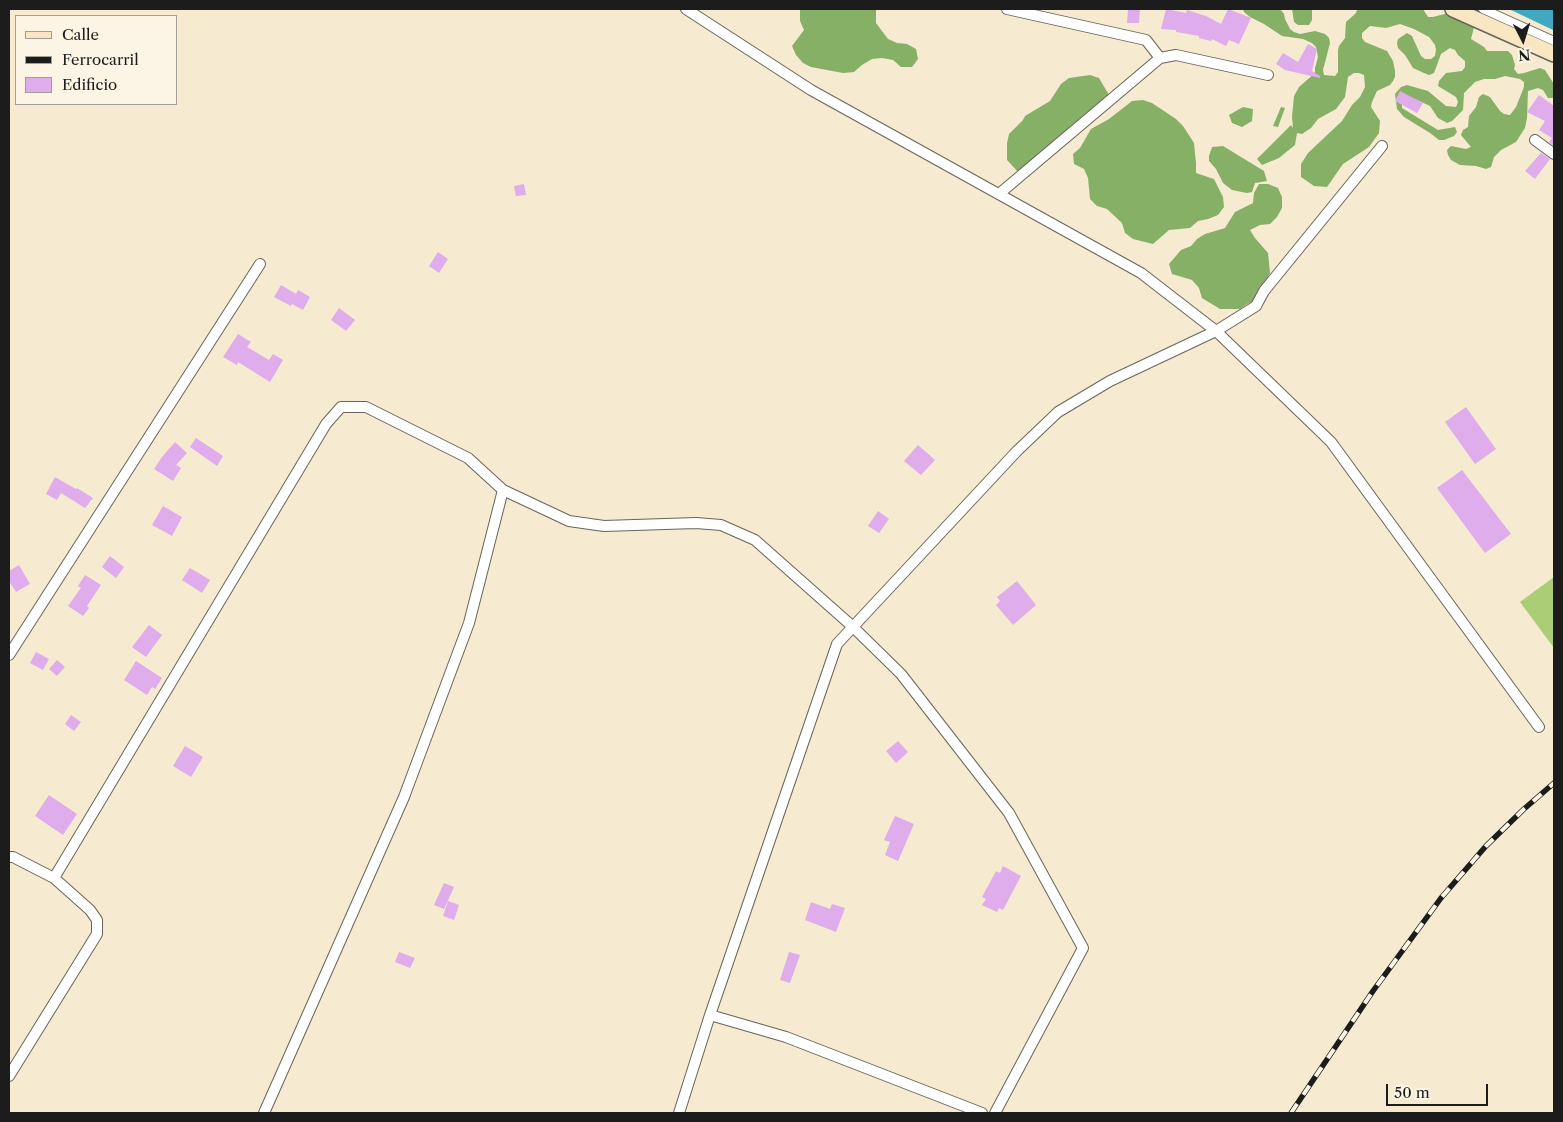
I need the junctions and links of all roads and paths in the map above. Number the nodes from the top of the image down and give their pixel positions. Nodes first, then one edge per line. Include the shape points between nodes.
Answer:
1 (686, 9) edge
2 (1007, 9) edge
3 (1453, 9) edge
4 (1483, 9) edge
5 (1554, 41) edge
6 (1554, 54) edge
7 (1160, 58) junction
8 (1268, 75) dead end
9 (1535, 140) dead end
10 (1382, 146) dead end
11 (1554, 154) edge
12 (999, 194) junction
13 (260, 264) dead end
14 (1216, 331) junction
15 (503, 490) junction
16 (852, 626) junction
17 (9, 655) edge
18 (1539, 727) dead end
19 (9, 857) edge
20 (54, 878) junction
21 (710, 1015) junction
22 (9, 1076) edge
23 (264, 1113) edge
24 (679, 1113) edge
25 (982, 1113) edge
26 (995, 1113) edge

1 - 12 street via 811,90
2 - 7 street via 1146,40
3 - 6 main road
4 - 5 street
7 - 8 street via 1176,55
7 - 12 street
9 - 11 street
10 - 14 street via 1264,291 1256,306
12 - 14 street via 1141,273
13 - 17 street
14 - 16 street via 1110,381 1058,412
14 - 18 street via 1331,442
15 - 16 street via 569,521 604,526 721,525 755,540
15 - 20 street via 468,458 366,407 340,407 326,424
15 - 23 street via 469,623 404,797
16 - 21 street via 837,644
16 - 26 street via 901,674 1009,813 1083,948
19 - 20 street
20 - 22 street via 98,920 97,934
21 - 24 street
21 - 25 street via 786,1037

